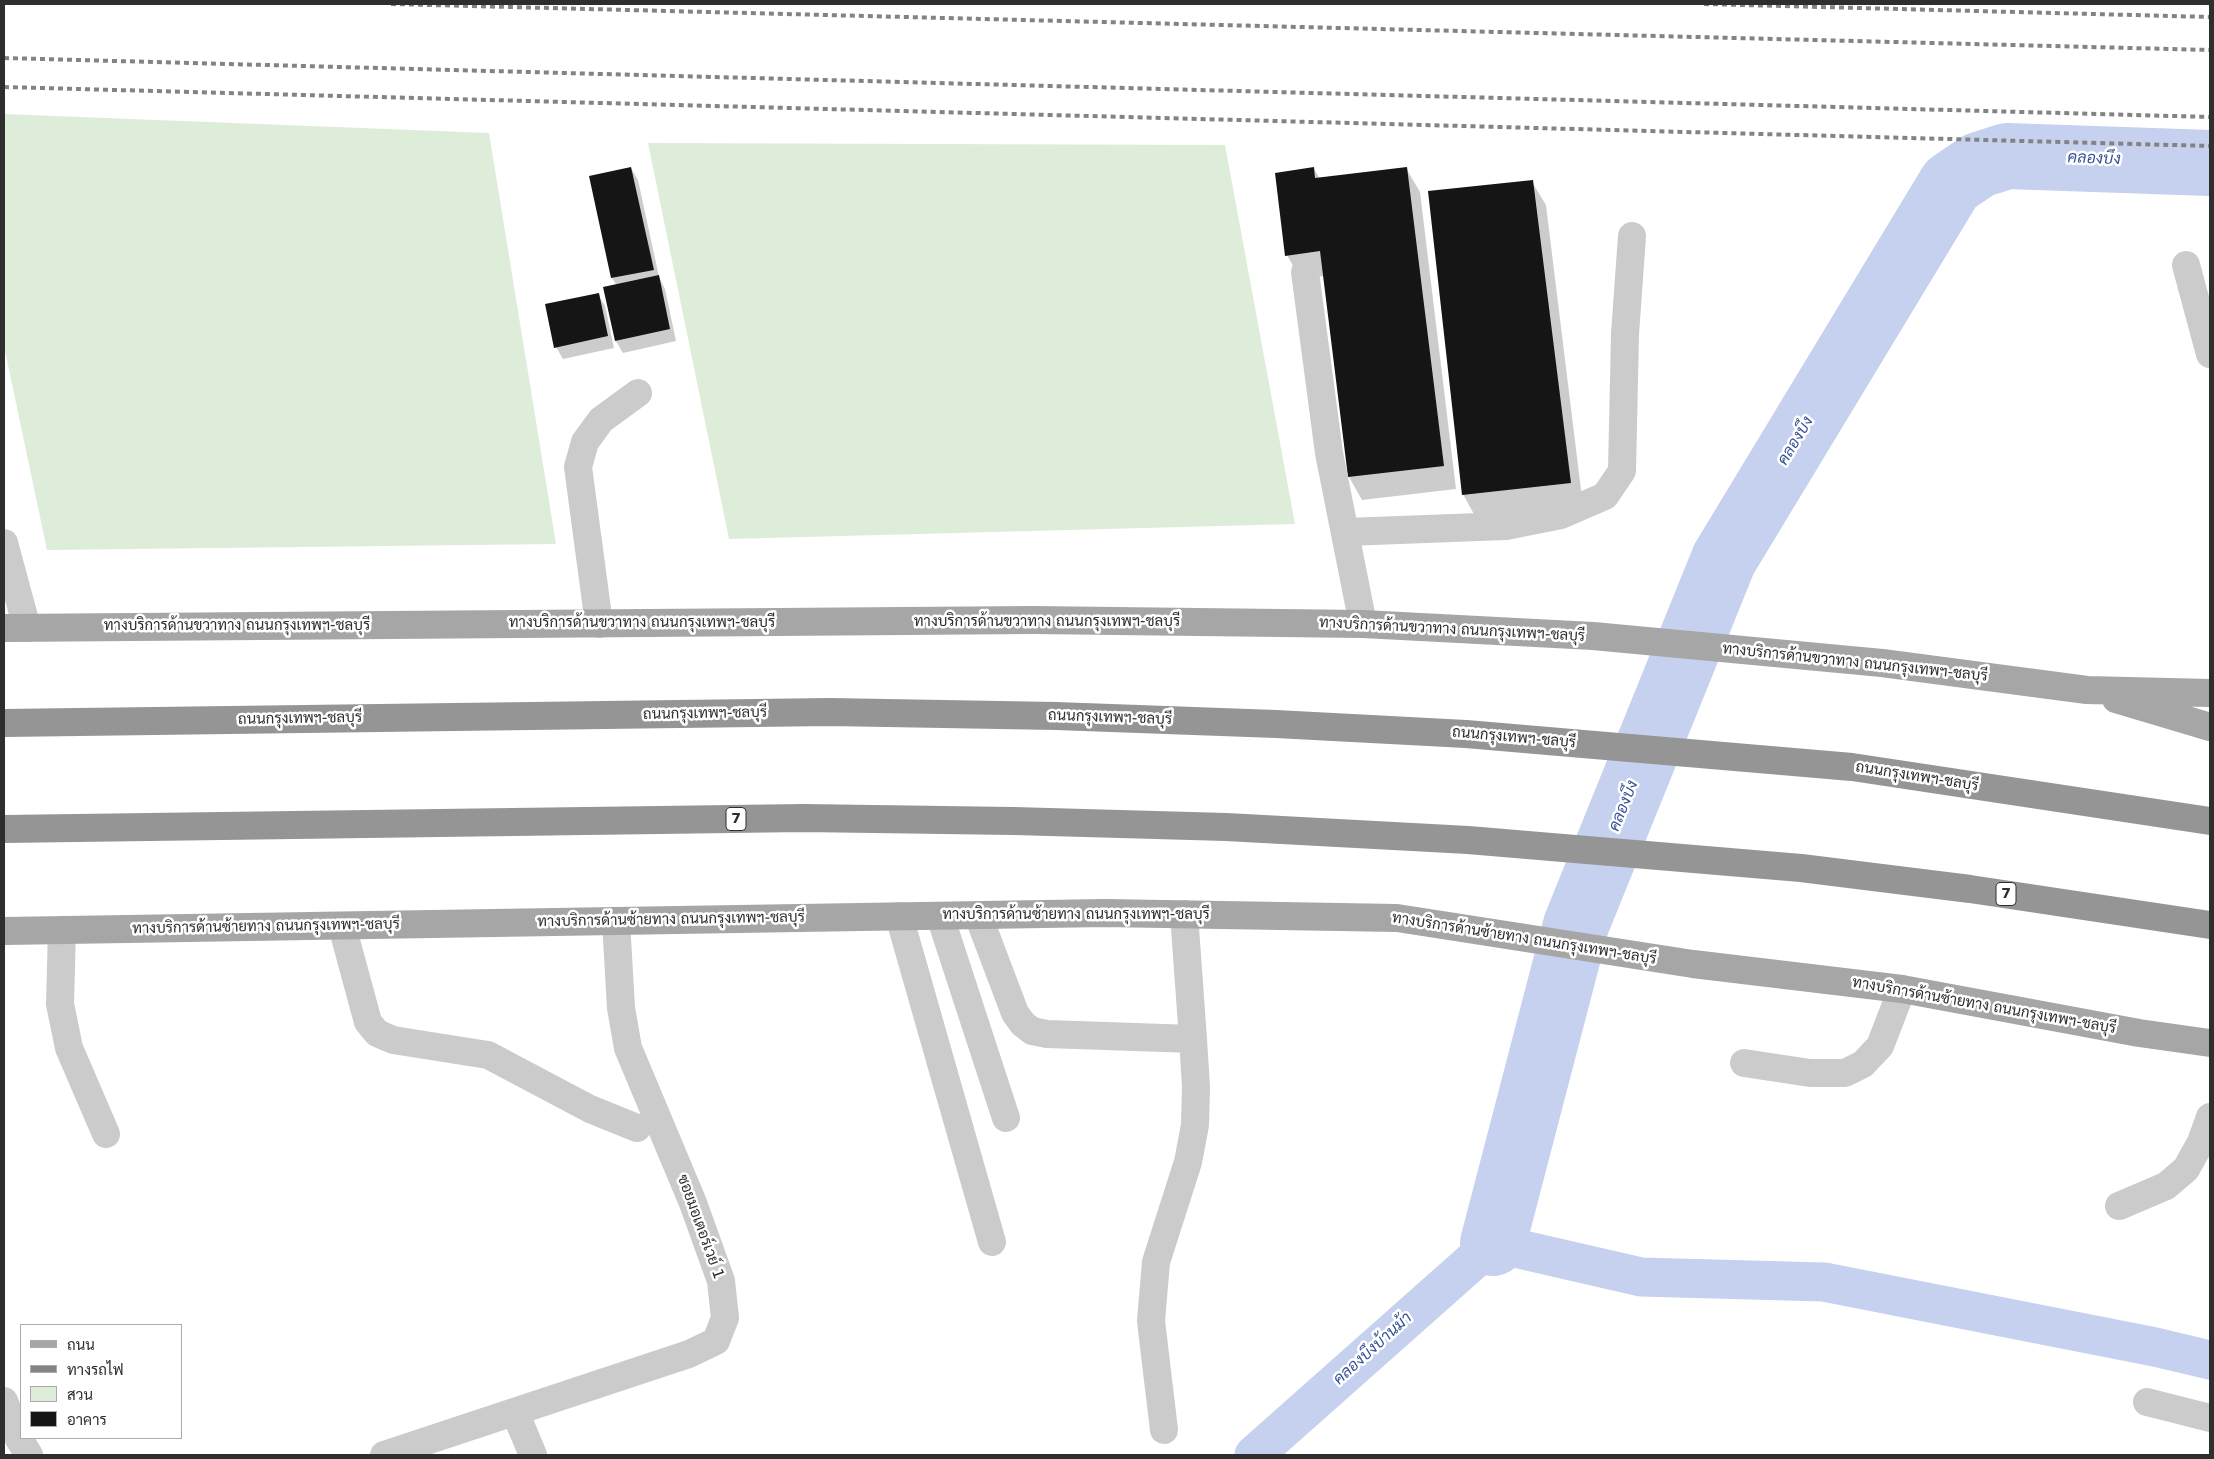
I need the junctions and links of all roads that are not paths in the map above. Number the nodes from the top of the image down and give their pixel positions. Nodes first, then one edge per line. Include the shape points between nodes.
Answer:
1 (1632, 236) dead end
2 (2186, 265) dead end
3 (1305, 272) dead end
4 (2210, 354) edge
5 (638, 393) dead end
6 (1346, 532) junction
7 (4, 543) edge
8 (599, 624) junction
9 (1363, 624) junction
10 (15, 628) edge
11 (2087, 690) junction
12 (2210, 693) edge
13 (4, 723) edge
14 (2210, 726) edge
15 (2210, 821) edge
16 (4, 829) edge
17 (1184, 914) junction
18 (899, 916) junction
19 (940, 916) junction
20 (978, 916) junction
21 (616, 921) junction
22 (2210, 925) edge
23 (342, 926) junction
24 (62, 930) junction
25 (4, 931) edge
26 (1902, 989) junction
27 (2139, 1033) junction
28 (1193, 1039) junction
29 (2210, 1043) edge
30 (2210, 1061) edge
31 (1744, 1063) dead end
32 (2210, 1116) edge
33 (1006, 1118) dead end
34 (637, 1128) dead end
35 (106, 1134) dead end
36 (2119, 1206) dead end
37 (992, 1242) dead end
38 (4, 1401) edge
39 (2147, 1402) dead end
40 (516, 1412) junction
41 (2210, 1418) edge
42 (1164, 1430) dead end
43 (29, 1455) edge
44 (387, 1455) edge
45 (533, 1455) edge

1 - 6 street via 1625,334 1622,471 1605,496 1561,514 1506,526
2 - 4 street
3 - 6 street via 1329,453
5 - 8 street via 601,420 585,442 578,467
6 - 9 street
7 - 10 street
8 - 9 main road, ทางบริการด้านขวาทาง ถนนกรุงเทพฯ-ชลบุรี via 1023,620
8 - 10 main road, ทางบริการด้านขวาทาง ถนนกรุงเทพฯ-ชลบุรี
9 - 11 main road, ทางบริการด้านขวาทาง ถนนกรุงเทพฯ-ชลบุรี via 1593,636 1882,663
11 - 12 main road, ทางบริการด้านขวาทาง ถนนกรุงเทพฯ-ชลบุรี
11 - 14 main road, ทางบริการด้านขวาทาง ถนนกรุงเทพฯ-ชลบุรี
13 - 15 highway, ถนนกรุงเทพฯ-ชลบุรี via 830,712 1276,724 1466,734 1852,766
16 - 22 highway, 7 via 803,818 1226,827 1468,840 1801,868 1970,889
17 - 20 main road, ทางบริการด้านซ้ายทาง ถนนกรุงเทพฯ-ชลบุรี
17 - 26 main road, ทางบริการด้านซ้ายทาง ถนนกรุงเทพฯ-ชลบุรี via 1397,918 1693,964
17 - 28 street
18 - 19 main road, ทางบริการด้านซ้ายทาง ถนนกรุงเทพฯ-ชลบุรี
18 - 21 main road, ทางบริการด้านซ้ายทาง ถนนกรุงเทพฯ-ชลบุรี
18 - 37 street
19 - 20 main road, ทางบริการด้านซ้ายทาง ถนนกรุงเทพฯ-ชลบุรี
19 - 33 street
20 - 28 street via 1015,1013 1032,1031
21 - 23 main road, ทางบริการด้านซ้ายทาง ถนนกรุงเทพฯ-ชลบุรี
21 - 40 street, ซอยมอเตอร์เวย์ 1 via 621,1008 628,1048 693,1203 721,1280 725,1318 716,1341 689,1354
23 - 24 main road, ทางบริการด้านซ้ายทาง ถนนกรุงเทพฯ-ชลบุรี
23 - 34 street via 368,1022 377,1033 392,1040 488,1055 590,1109
24 - 25 main road, ทางบริการด้านซ้ายทาง ถนนกรุงเทพฯ-ชลบุรี
24 - 35 street via 60,1004 69,1048
26 - 27 main road, ทางบริการด้านซ้ายทาง ถนนกรุงเทพฯ-ชลบุรี
26 - 31 street via 1880,1046 1863,1064 1845,1073 1810,1073
27 - 29 main road, ทางบริการด้านซ้ายทาง ถนนกรุงเทพฯ-ชลบุรี
27 - 30 main road, ทางบริการด้านซ้ายทาง ถนนกรุงเทพฯ-ชลบุรี
28 - 42 street via 1195,1125 1188,1162 1156,1262 1151,1322
32 - 36 street via 2186,1170 2166,1186
38 - 43 street
39 - 41 street
40 - 44 street, ซอยมอเตอร์เวย์ 1
40 - 45 street

